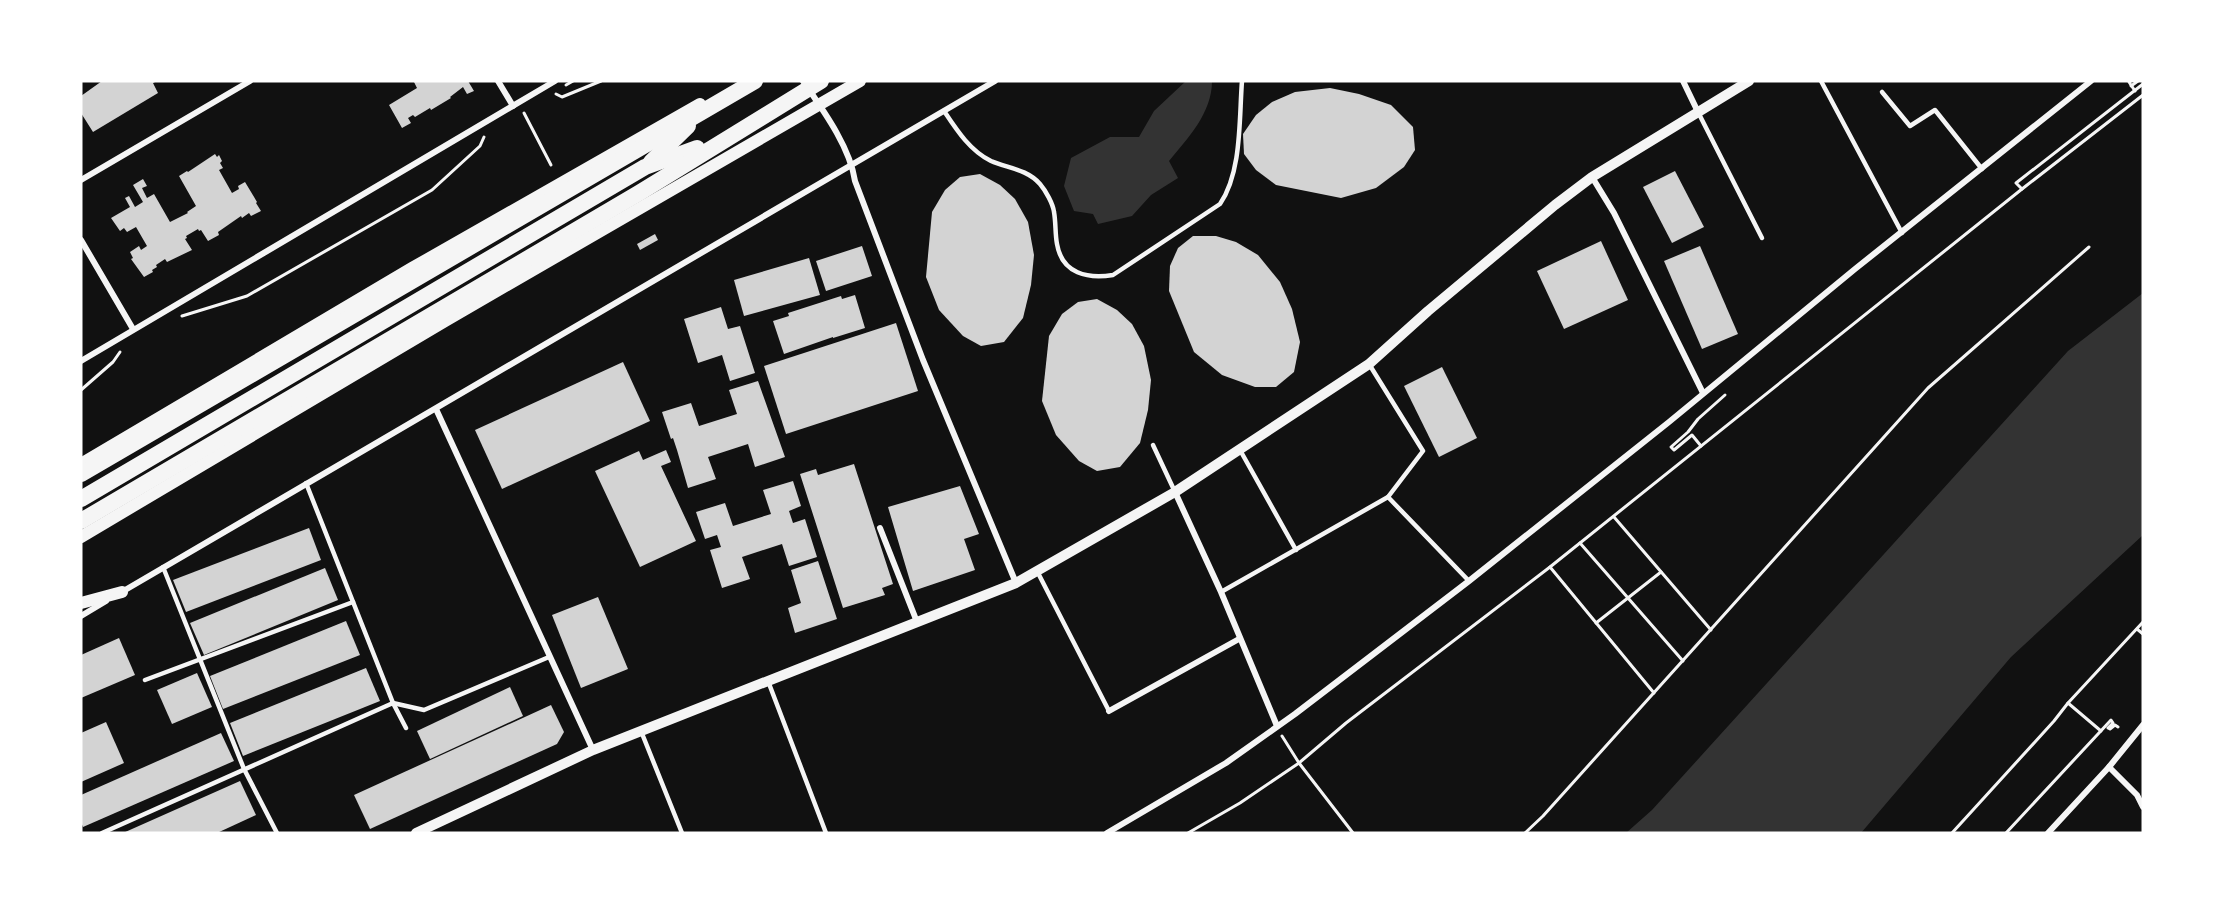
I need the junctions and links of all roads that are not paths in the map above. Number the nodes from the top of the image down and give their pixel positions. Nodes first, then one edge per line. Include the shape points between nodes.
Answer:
1 (250, 81) edge
2 (498, 81) edge
3 (555, 81) edge
4 (740, 81) edge
5 (755, 81) edge
6 (803, 81) edge
7 (821, 81) edge
8 (860, 81) edge
9 (995, 81) edge
10 (1242, 81) edge
11 (1683, 81) edge
12 (1749, 81) edge
13 (1821, 81) edge
14 (2091, 81) edge
15 (1882, 92) dead end
16 (820, 105) junction
17 (513, 106) junction
18 (706, 108) junction
19 (944, 111) junction
20 (1698, 112) junction
21 (735, 134) junction
22 (852, 165) junction
23 (645, 167) junction
24 (1982, 169) junction
25 (1592, 177) junction
26 (81, 180) edge
27 (1902, 233) junction
28 (1762, 238) dead end
29 (81, 240) edge
30 (412, 268) junction
31 (445, 321) junction
32 (133, 329) junction
33 (81, 361) edge
34 (1369, 364) junction
35 (1702, 393) junction
36 (436, 409) junction
37 (1153, 445) dead end
38 (1239, 450) junction
39 (81, 464) edge
40 (81, 474) edge
41 (306, 483) junction
42 (1175, 492) junction
43 (1388, 497) junction
44 (81, 499) edge
45 (81, 520) edge
46 (880, 528) dead end
47 (81, 537) edge
48 (1296, 550) junction
49 (163, 567) junction
50 (1037, 571) junction
51 (1469, 580) junction
52 (1016, 583) junction
53 (122, 592) junction
54 (1221, 592) junction
55 (353, 602) junction
56 (81, 603) edge
57 (81, 616) edge
58 (918, 622) junction
59 (1239, 639) junction
60 (549, 657) junction
61 (200, 659) junction
62 (145, 680) dead end
63 (768, 681) junction
64 (393, 703) junction
65 (1109, 711) joint
66 (2143, 725) edge
67 (1277, 726) junction
68 (406, 728) dead end
69 (641, 731) junction
70 (593, 750) junction
71 (2109, 767) junction
72 (244, 770) junction
73 (2143, 807) edge
74 (102, 833) edge
75 (276, 833) edge
76 (416, 833) edge
77 (682, 833) edge
78 (826, 833) edge
79 (1107, 833) edge
80 (2048, 833) edge

1 - 26 street
2 - 17 street
3 - 17 street
4 - 30 main road
5 - 18 highway
6 - 16 street
7 - 21 highway
8 - 16 main road
9 - 19 street
10 - 19 lane via 1235,165 1220,204 1113,275 1096,278 1077,273 1063,261 1056,241 1054,210 1040,183 974,150
11 - 20 street
12 - 20 street
13 - 27 lane
14 - 24 street
15 - 24 lane via 1910,126 1935,110
16 - 22 street
16 - 31 main road
17 - 32 street
18 - 23 highway
18 - 40 highway
19 - 22 street
20 - 25 street
20 - 28 lane
21 - 23 highway
21 - 45 highway
22 - 36 street
22 - 52 street via 923,360
23 - 44 highway
24 - 27 street
25 - 34 street
25 - 35 street via 1614,213
27 - 35 street
29 - 32 street
30 - 31 main road
30 - 39 main road
31 - 47 main road
32 - 33 street
34 - 38 street
34 - 43 lane via 1423,451
35 - 51 street
36 - 41 street
36 - 60 street
37 - 42 lane
38 - 42 street
38 - 48 lane
41 - 49 street
41 - 55 lane
42 - 50 street
42 - 54 street
43 - 48 lane
43 - 51 lane
46 - 58 street
48 - 54 lane
49 - 53 street
49 - 61 lane
50 - 52 street
50 - 65 lane
51 - 67 street
52 - 58 street
53 - 56 main road
53 - 57 street
54 - 59 street
55 - 61 lane
55 - 64 lane
58 - 63 street
59 - 65 street
59 - 67 street
60 - 64 lane via 424,710
60 - 70 street
61 - 62 lane
61 - 72 lane
63 - 69 street
63 - 78 lane
64 - 68 lane
64 - 72 lane
66 - 71 street
67 - 79 street via 1226,764
69 - 70 street
69 - 77 lane
70 - 76 street
71 - 73 street via 2137,795
71 - 80 street
72 - 74 lane
72 - 75 lane

